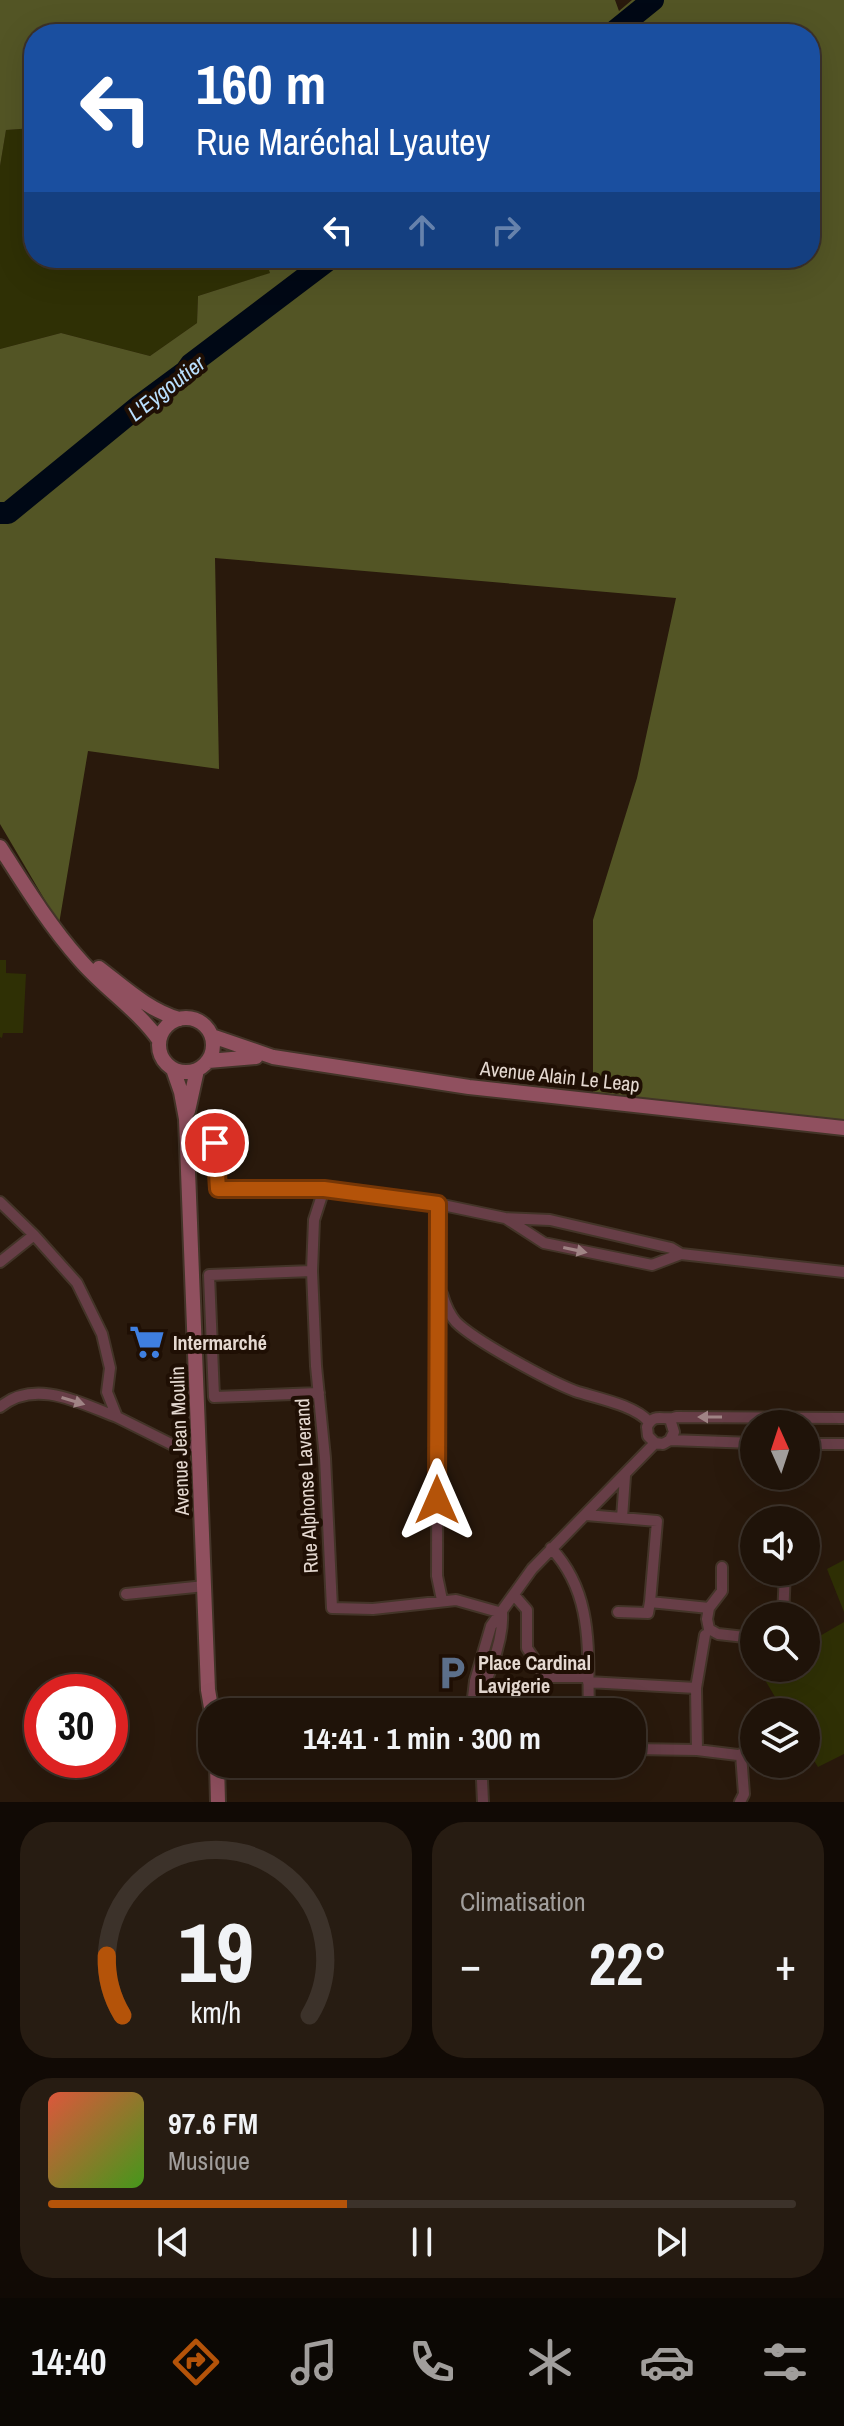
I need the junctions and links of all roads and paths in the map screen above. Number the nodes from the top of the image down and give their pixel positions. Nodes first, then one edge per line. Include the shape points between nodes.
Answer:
1 (0, 847) edge
2 (61, 937) junction
3 (179, 1019) junction
4 (212, 1036) junction
5 (159, 1040) junction
6 (273, 1057) junction
7 (203, 1065) junction
8 (173, 1069) junction
9 (186, 1119) junction
10 (844, 1128) edge
11 (215, 1143) dead end
12 (324, 1189) junction
13 (0, 1202) edge
14 (438, 1204) junction
15 (505, 1218) junction
16 (34, 1235) junction
17 (681, 1254) junction
18 (0, 1262) edge
19 (312, 1271) junction
20 (844, 1272) edge
21 (438, 1285) junction
22 (319, 1393) junction
23 (0, 1407) edge
24 (117, 1417) junction
25 (844, 1418) edge
26 (670, 1419) junction
27 (649, 1422) junction
28 (670, 1440) junction
29 (740, 1442) edge
30 (655, 1443) junction
31 (820, 1444) edge
32 (844, 1444) edge
33 (199, 1446) junction
34 (625, 1476) junction
35 (586, 1515) junction
36 (622, 1518) junction
37 (551, 1548) junction
38 (722, 1567) dead end
39 (205, 1586) junction
40 (126, 1594) dead end
41 (514, 1595) junction
42 (442, 1600) junction
43 (650, 1602) junction
44 (709, 1608) junction
45 (618, 1612) dead end
46 (502, 1613) junction
47 (707, 1632) junction
48 (740, 1636) edge
49 (588, 1679) junction
50 (696, 1688) junction
51 (209, 1698) edge
52 (478, 1698) edge
53 (589, 1698) edge
54 (646, 1749) edge
55 (697, 1750) junction
56 (740, 1754) edge
57 (217, 1778) edge
58 (482, 1778) edge
59 (743, 1778) edge
60 (218, 1802) edge
61 (483, 1802) edge
62 (740, 1802) edge

1 - 2 street
2 - 3 street via 140,1000
2 - 5 street
3 - 4 street via 198,1020
3 - 5 street
4 - 6 street, Avenue Alain Le Leap
4 - 7 street via 213,1049
5 - 8 street via 162,1058
6 - 7 street, Avenue Alain Le Leap
6 - 10 street, Avenue Alain Le Leap via 469,1087
7 - 8 street via 185,1072
7 - 9 street, Avenue Jean Moulin
8 - 9 street, Avenue Jean Moulin
9 - 33 street, Avenue Jean Moulin
11 - 12 street via 218,1189
12 - 14 street
12 - 19 street, Rue Alphonse Laverand via 314,1220
13 - 16 street
14 - 15 street
14 - 21 street
15 - 17 street via 550,1220
15 -> 17 street via 544,1243 652,1265
16 - 18 street
16 - 24 street via 77,1283 102,1334 110,1368 107,1392
17 - 20 street
19 - 22 street, Rue Alphonse Laverand
19 - 22 street via 209,1275 214,1397
21 - 27 street via 456,1322 487,1344 570,1389 632,1410
21 - 42 street via 437,1576
22 - 42 street, Rue Alphonse Laverand via 332,1608
23 -> 24 street via 12,1397 35,1392
24 - 33 street via 177,1447
25 -> 26 street
26 - 27 street via 659,1416
26 - 28 street
27 - 30 street via 648,1436
28 - 29 street
28 - 30 street
30 - 34 street
31 - 32 street
33 - 39 street, Avenue Jean Moulin
34 - 35 street
34 - 36 street
35 - 36 street
35 - 37 street
36 - 43 street via 657,1521
37 - 41 street
37 - 49 street via 567,1564 578,1587 585,1613
38 - 44 street via 722,1591
39 - 40 street
39 - 51 street, Avenue Jean Moulin
41 - 46 street
41 - 49 street via 527,1610 527,1648 546,1677
42 - 46 street, Rue Alphonse Laverand
43 - 44 street
43 - 45 street via 648,1613
44 - 47 street
46 - 52 street via 503,1629
47 - 48 street
47 - 50 street
49 - 50 street
49 - 53 street
50 - 55 street
54 - 55 street
55 - 56 street
57 - 60 street
58 - 61 street
59 - 62 street

